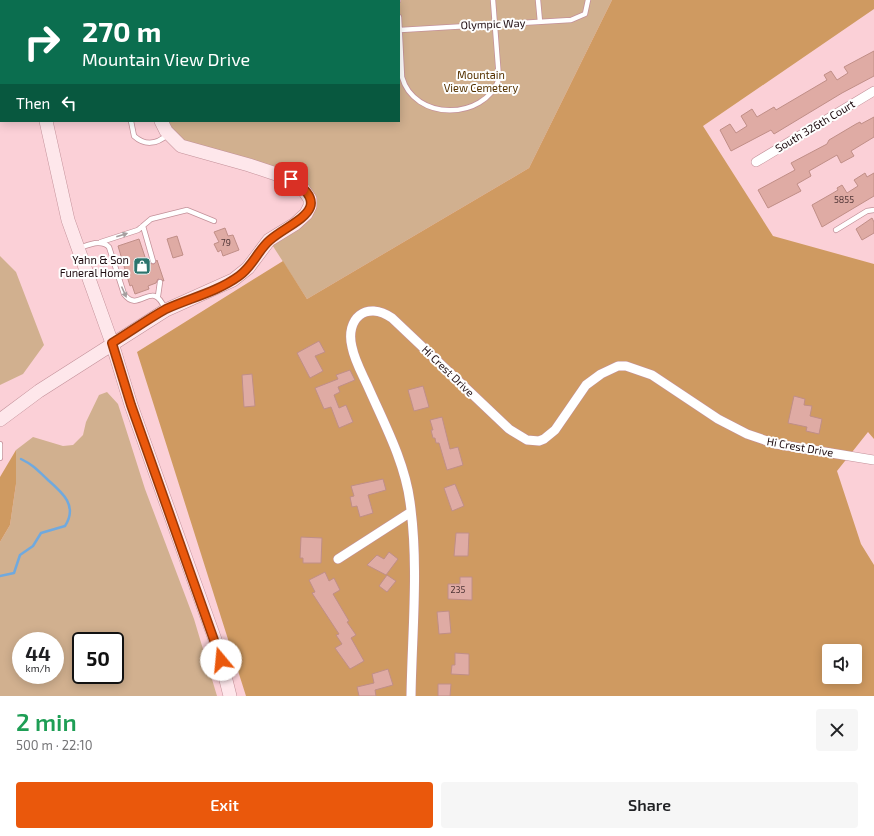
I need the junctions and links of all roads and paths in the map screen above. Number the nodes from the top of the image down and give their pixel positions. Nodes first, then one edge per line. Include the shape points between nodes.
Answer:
1 (493, 0) edge
2 (538, 0) edge
3 (588, 0) edge
4 (540, 22) junction
5 (496, 23) junction
6 (400, 30) joint
7 (874, 91) edge
8 (46, 122) edge
9 (131, 122) edge
10 (162, 122) edge
11 (169, 134) junction
12 (756, 162) dead end
13 (874, 210) edge
14 (214, 221) dead end
15 (143, 226) junction
16 (836, 230) dead end
17 (101, 242) junction
18 (78, 248) junction
19 (153, 261) dead end
20 (160, 282) dead end
21 (158, 296) junction
22 (166, 310) junction
23 (112, 343) junction
24 (0, 420) edge
25 (0, 444) edge
26 (0, 458) edge
27 (874, 460) edge
28 (411, 512) junction
29 (338, 559) dead end
30 (230, 696) edge
31 (411, 696) edge

1 - 5 lane
2 - 4 lane
3 - 4 lane, Olympic Way via 585,14 571,20
4 - 5 lane, Olympic Way
5 - 6 lane, Olympic Way
5 - 6 lane via 500,75 498,84 485,98 457,111 428,106 408,90 402,77
7 - 12 street, South 326th Court
8 - 18 main road via 68,220
9 - 11 lane via 134,136 139,141 160,142
10 - 11 main road
11 - 22 main road via 181,146 291,179 306,192 310,206 306,214 295,224 269,240 240,275
13 - 16 lane via 867,211
14 - 15 lane via 187,210 151,219
17 -> 15 lane
15 - 19 lane
17 - 18 lane
17 -> 21 lane via 109,247 127,298 135,301 154,294
18 - 23 main road
20 - 21 lane
21 - 22 lane
22 - 23 main road
23 - 24 main road
23 - 30 main road via 131,405 218,648
25 - 26 lane
27 - 28 street, Hi Crest Drive via 776,444 747,434 718,419 652,375 626,366 618,366 600,374 586,385 547,437 539,441 527,440 509,429 392,318 381,311 372,310 364,312 355,320 352,346 396,452
28 - 29 street
28 - 31 street, Hi Crest Drive via 415,557

